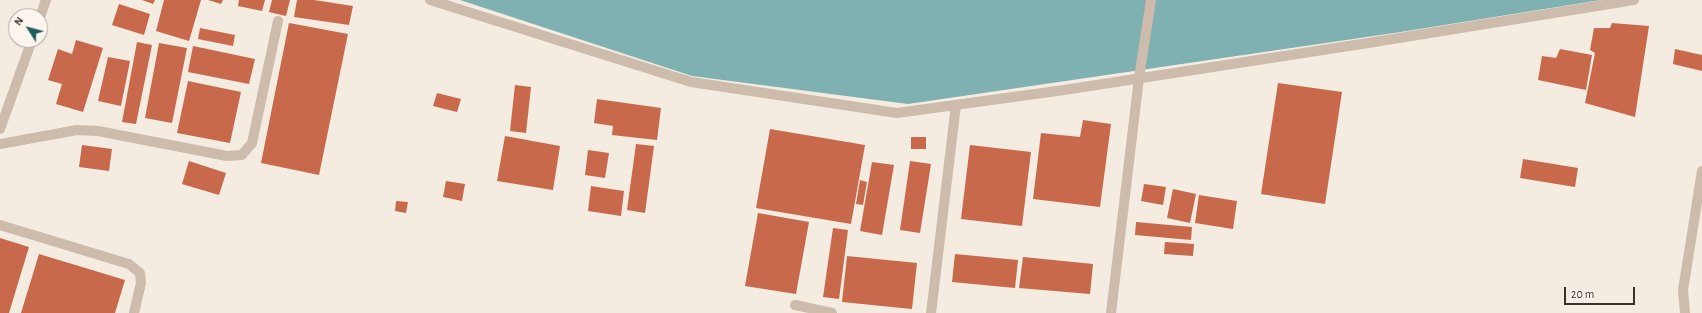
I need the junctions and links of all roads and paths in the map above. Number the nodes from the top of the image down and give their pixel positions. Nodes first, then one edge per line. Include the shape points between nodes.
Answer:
1 (430, 0) edge
2 (1151, 0) edge
3 (1634, 0) edge
4 (278, 21) dead end
5 (29, 48) edge
6 (1139, 78) junction
7 (956, 105) junction
8 (0, 129) edge
9 (0, 144) edge
10 (1702, 171) edge
11 (0, 225) edge
12 (795, 305) dead end
13 (134, 313) edge
14 (832, 313) edge
15 (931, 313) edge
16 (1112, 313) edge
17 (1685, 313) edge

1 - 7 street via 691,82 897,113
2 - 6 street
3 - 6 street
4 - 9 street via 252,143 242,154 227,156 84,130
5 - 8 street
6 - 7 street
6 - 16 street
7 - 15 street
10 - 17 street via 1683,290
11 - 13 street via 129,264 140,273 141,283
12 - 14 street

